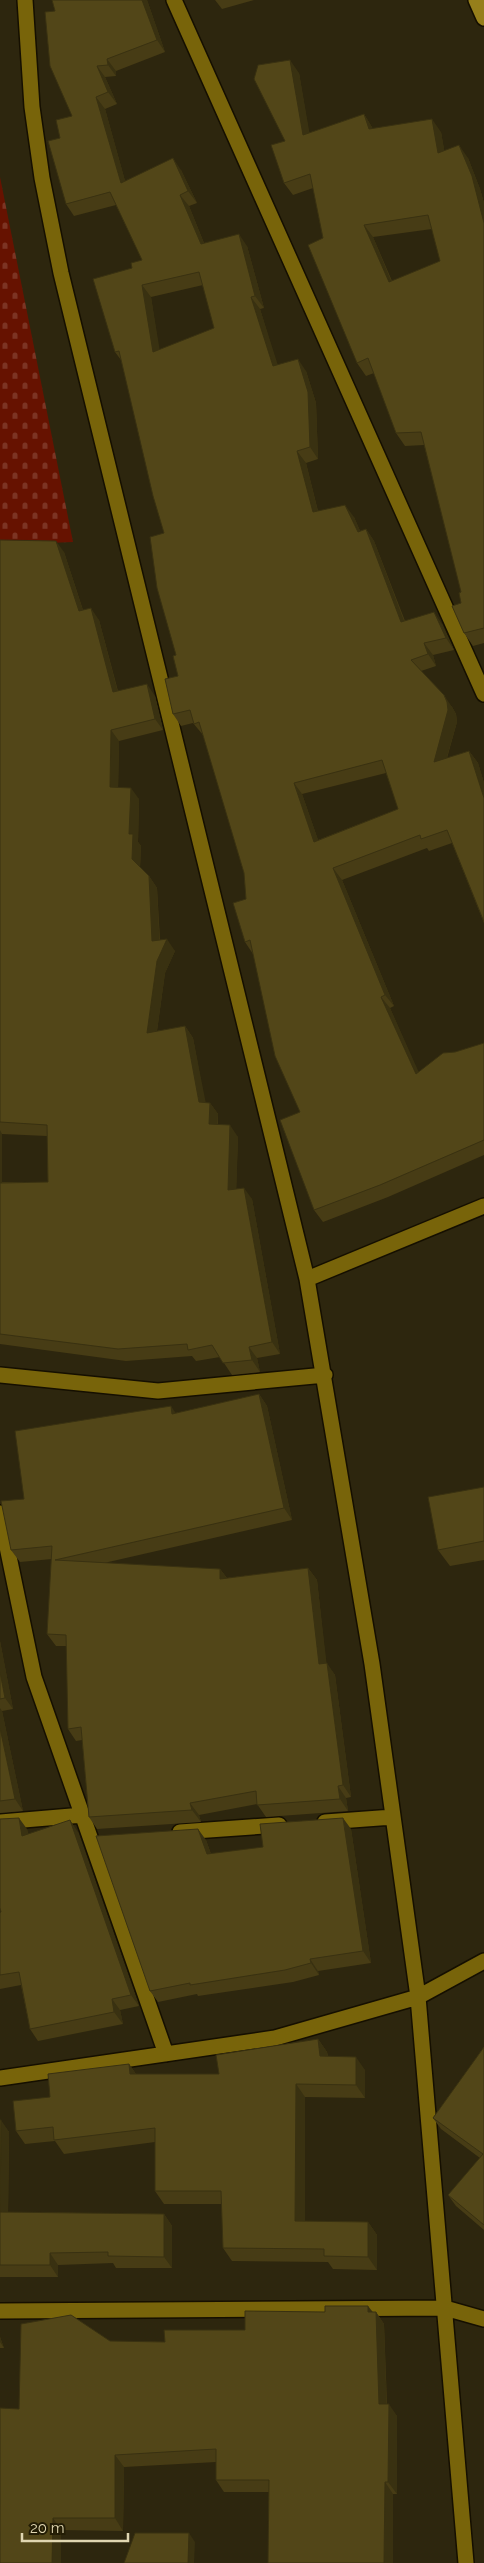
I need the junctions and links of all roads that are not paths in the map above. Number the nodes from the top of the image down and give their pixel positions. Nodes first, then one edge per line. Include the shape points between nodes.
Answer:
1 (26, 0) edge
2 (174, 0) edge
3 (476, 0) edge
4 (484, 18) edge
5 (484, 694) edge
6 (484, 1206) edge
7 (307, 1279) junction
8 (0, 1375) edge
9 (324, 1375) junction
10 (0, 1513) edge
11 (82, 1815) junction
12 (393, 1817) junction
13 (0, 1822) edge
14 (169, 1833) edge
15 (111, 1838) edge
16 (91, 1839) junction
17 (484, 1961) edge
18 (418, 1997) junction
19 (166, 2054) junction
20 (0, 2078) edge
21 (445, 2308) junction
22 (0, 2311) edge
23 (484, 2319) edge
24 (466, 2563) edge

1 - 7 street via 32,107 42,178 62,273
2 - 5 street
3 - 4 main road
6 - 7 street
7 - 9 street
8 - 9 street via 158,1391
9 - 12 street via 372,1664
10 - 11 street via 34,1677
11 - 13 street
11 - 16 street
12 - 14 street
12 - 18 street
15 - 16 street
16 - 19 street
17 - 18 street
18 - 19 street via 275,2038
18 - 21 street
19 - 20 street
21 - 22 street
21 - 23 street
21 - 24 street

